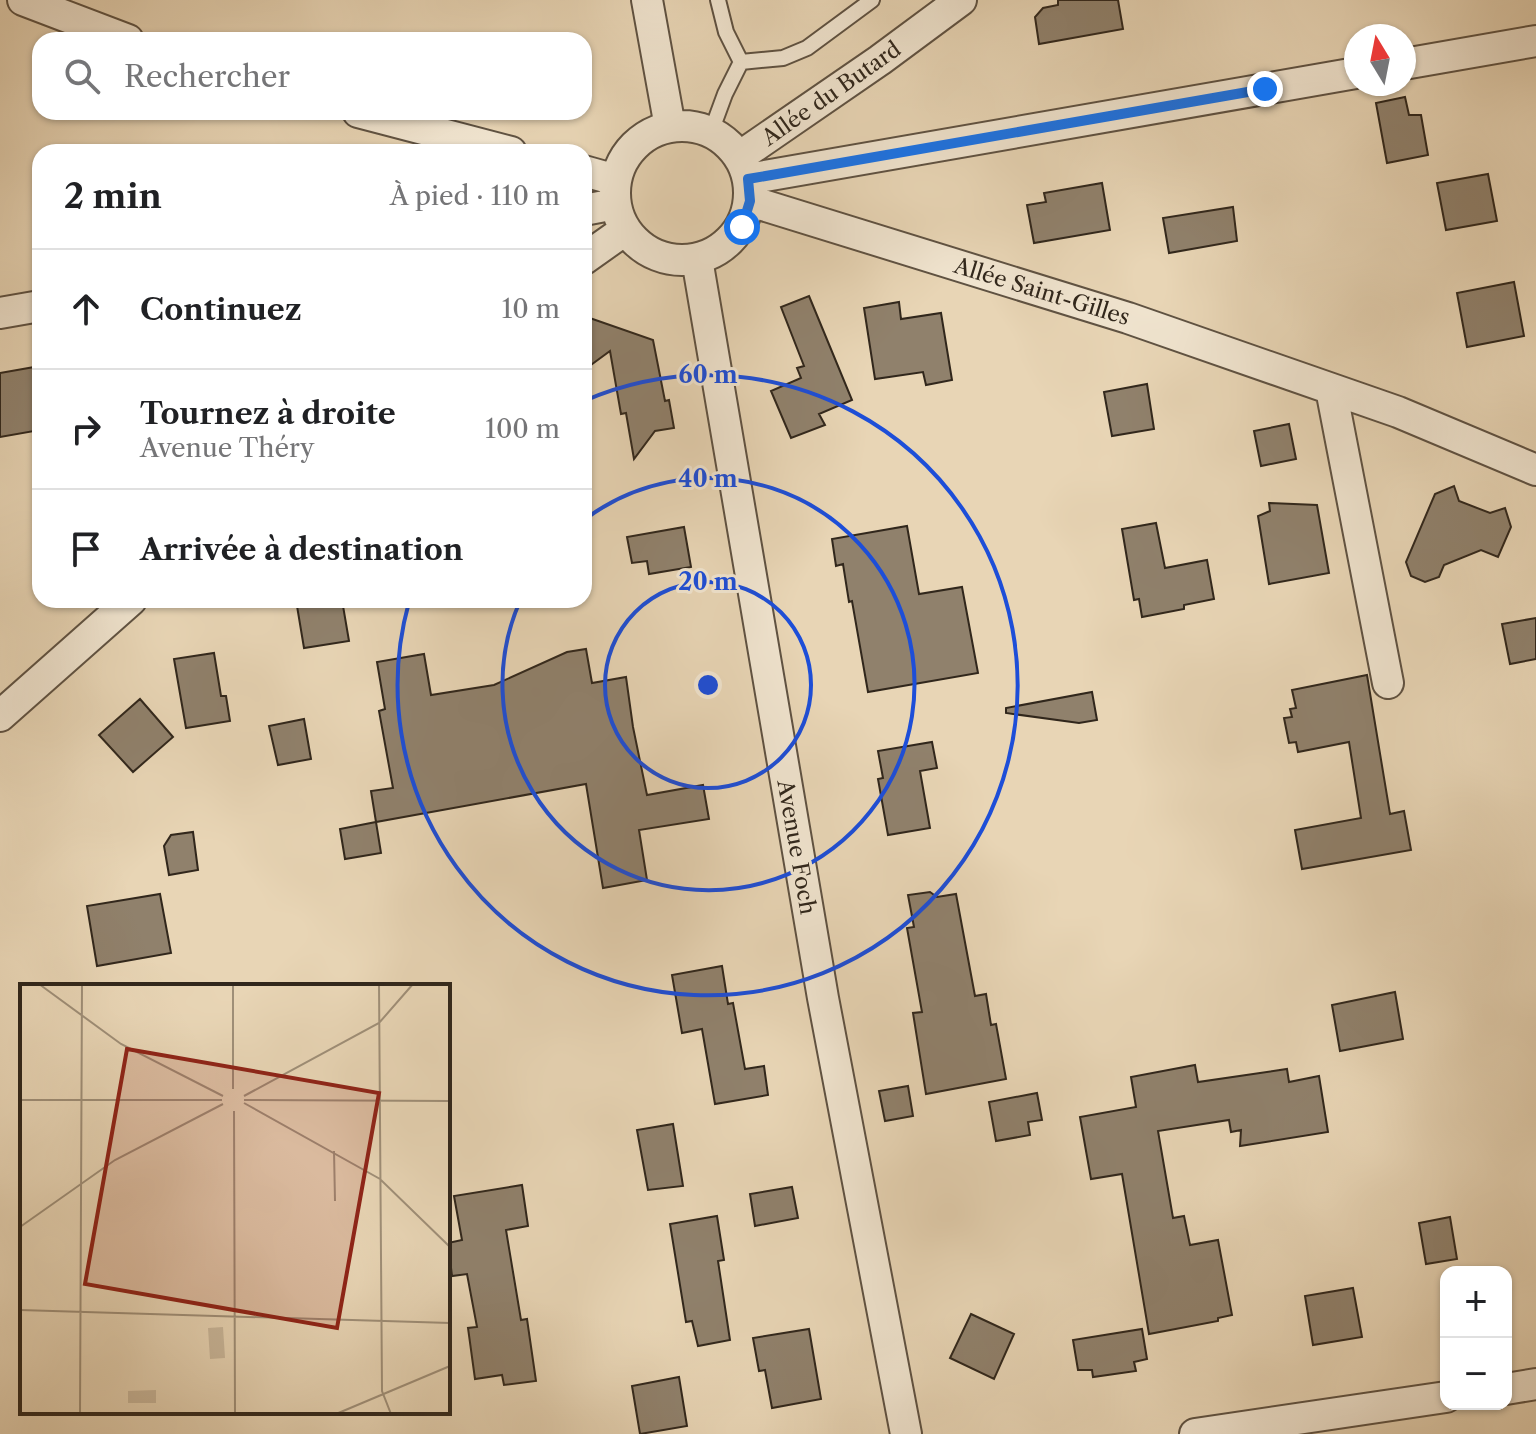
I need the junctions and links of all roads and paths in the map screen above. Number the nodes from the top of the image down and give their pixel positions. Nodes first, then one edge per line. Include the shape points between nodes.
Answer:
1 (23, 0) edge
2 (647, 0) edge
3 (718, 0) edge
4 (872, 0) edge
5 (961, 0) edge
6 (107, 32) edge
7 (1536, 41) edge
8 (741, 62) junction
9 (1416, 62) edge
10 (1344, 75) edge
11 (389, 120) edge
12 (670, 127) junction
13 (711, 132) junction
14 (480, 144) edge
15 (592, 179) edge
16 (746, 179) junction
17 (619, 205) junction
18 (592, 209) edge
19 (592, 247) edge
20 (697, 259) junction
21 (32, 307) edge
22 (0, 313) edge
23 (1331, 389) junction
24 (1536, 470) edge
25 (122, 608) edge
26 (1388, 683) dead end
27 (0, 716) edge
28 (1536, 1384) edge
29 (1512, 1388) edge
30 (1440, 1398) edge
31 (906, 1434) edge
32 (1195, 1434) edge

1 - 6 street
2 - 12 street
3 - 8 lane
4 - 8 lane via 807,48 783,58
5 - 16 street, Allée du Butard via 880,60
7 - 9 street
8 - 13 lane
10 - 16 street
11 - 14 street
12 - 13 street
12 - 17 street via 640,141 623,160
13 - 16 street via 730,146
15 - 17 street
16 - 20 street via 742,227 733,240
16 - 23 street, Allée Saint-Gilles
17 - 18 street
17 - 19 street
17 - 20 street via 646,249 672,260
20 - 31 street, Avenue Foch via 823,998
21 - 22 street
23 - 24 street, Allée Saint-Gilles
23 - 26 street
25 - 27 street
28 - 29 street
30 - 32 street

